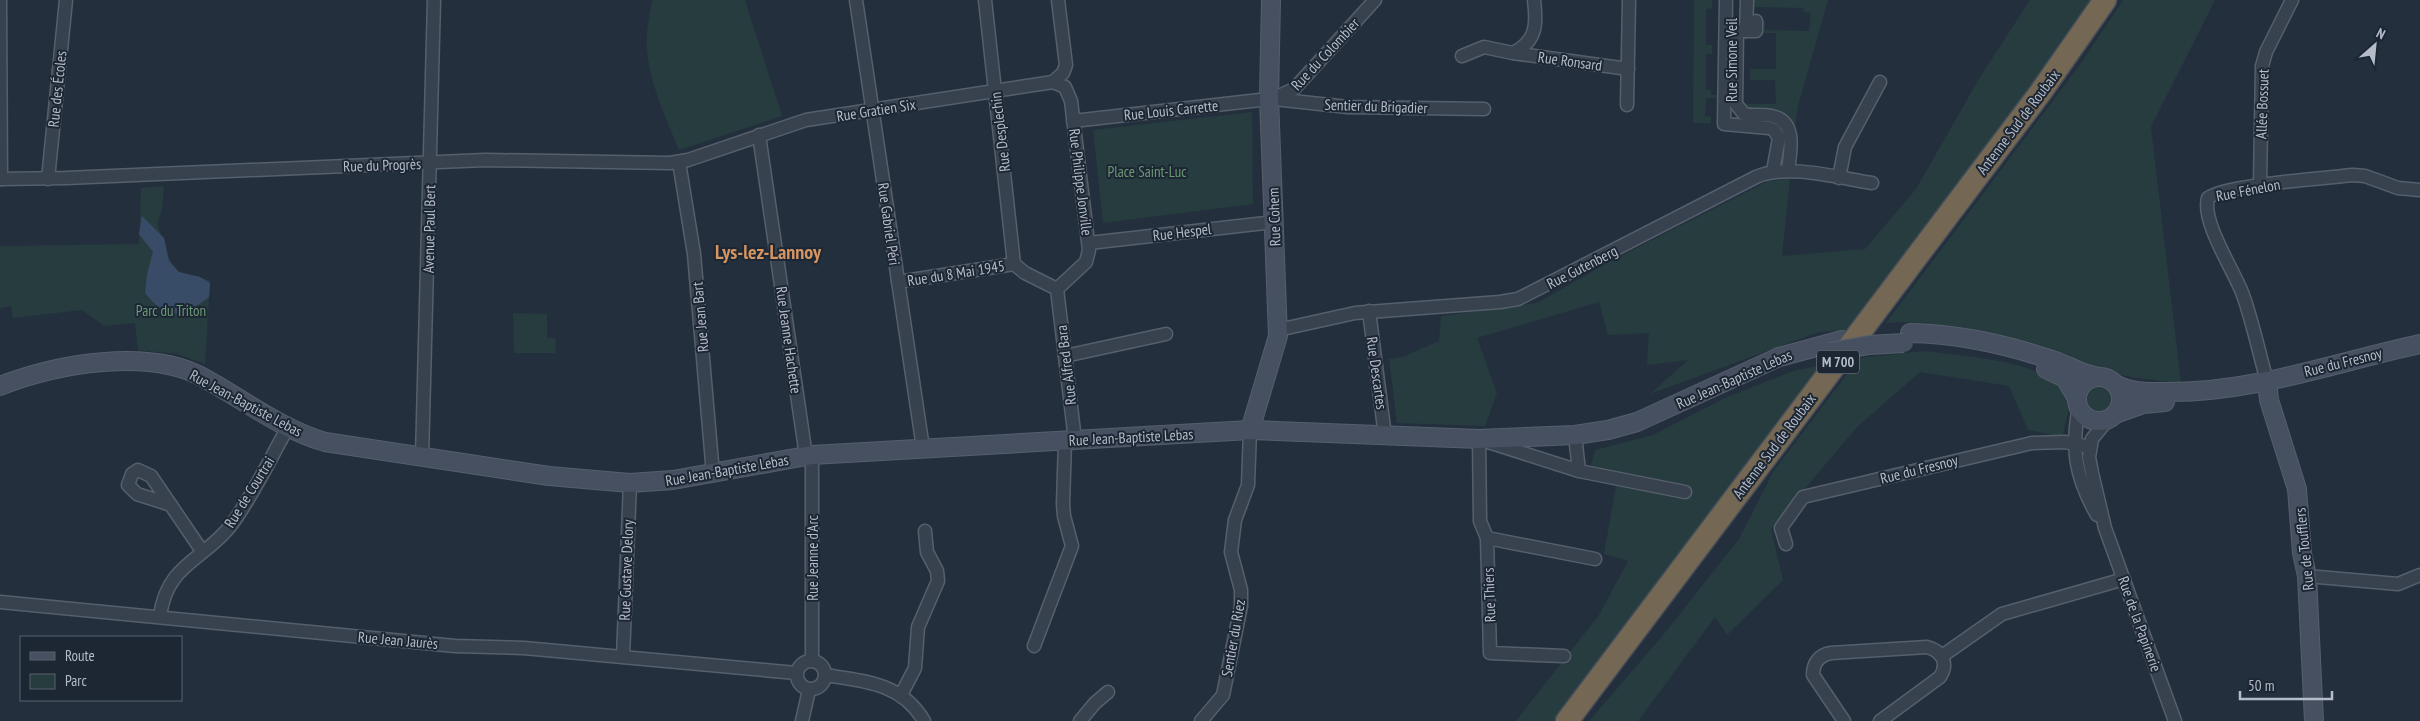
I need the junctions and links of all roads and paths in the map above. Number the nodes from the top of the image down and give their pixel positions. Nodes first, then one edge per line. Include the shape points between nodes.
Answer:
1 (0, 0) edge
2 (66, 0) edge
3 (434, 0) edge
4 (856, 0) edge
5 (985, 0) edge
6 (1058, 0) edge
7 (1272, 0) edge
8 (1375, 0) edge
9 (1534, 0) edge
10 (1629, 0) edge
11 (1726, 0) edge
12 (1731, 0) edge
13 (1747, 0) edge
14 (2105, 0) edge
15 (2115, 0) edge
16 (2292, 0) edge
17 (1756, 21) dead end
18 (1746, 31) junction
19 (1513, 53) junction
20 (1462, 56) dead end
21 (1628, 69) junction
22 (1053, 82) junction
23 (1880, 82) dead end
24 (995, 90) junction
25 (1269, 98) junction
26 (1627, 105) dead end
27 (1484, 109) dead end
28 (873, 111) junction
29 (1073, 121) junction
30 (759, 135) junction
31 (679, 162) junction
32 (430, 163) junction
33 (1780, 171) junction
34 (48, 178) junction
35 (1839, 178) junction
36 (0, 179) edge
37 (1872, 183) dead end
38 (2260, 185) junction
39 (2420, 190) edge
40 (1274, 222) junction
41 (1089, 243) junction
42 (1014, 264) junction
43 (898, 282) junction
44 (1057, 290) junction
45 (1369, 311) junction
46 (1278, 330) junction
47 (1166, 334) dead end
48 (1907, 338) junction
49 (2420, 344) edge
50 (1065, 356) junction
51 (2098, 377) junction
52 (2267, 381) junction
53 (2115, 384) junction
54 (0, 386) edge
55 (2078, 402) junction
56 (2112, 416) junction
57 (288, 427) junction
58 (1250, 430) junction
59 (1386, 436) junction
60 (1479, 439) junction
61 (1070, 440) junction
62 (1576, 440) junction
63 (2074, 444) junction
64 (2090, 447) junction
65 (923, 448) junction
66 (809, 455) junction
67 (422, 457) junction
68 (1579, 471) junction
69 (713, 474) junction
70 (630, 483) junction
71 (1685, 492) dead end
72 (171, 505) dead end
73 (2105, 528) junction
74 (925, 531) dead end
75 (1487, 538) junction
76 (1786, 544) dead end
77 (202, 551) junction
78 (1595, 559) dead end
79 (2420, 574) edge
80 (2307, 576) junction
81 (2124, 580) junction
82 (0, 602) edge
83 (160, 616) junction
84 (1034, 646) dead end
85 (1564, 656) dead end
86 (1942, 656) junction
87 (623, 657) junction
88 (812, 661) junction
89 (796, 672) junction
90 (825, 675) junction
91 (809, 690) junction
92 (1108, 692) dead end
93 (901, 695) junction
94 (802, 721) edge
95 (924, 721) edge
96 (1080, 721) edge
97 (1201, 721) edge
98 (1567, 721) edge
99 (1577, 721) edge
100 (1844, 721) edge
101 (1880, 721) edge
102 (2175, 721) edge
103 (2314, 721) edge

1 - 36 street
2 - 34 street, Rue des Écoles
3 - 32 street, Avenue Paul Bert
4 - 28 street, Rue Gabriel Péri
5 - 24 street, Rue Desplechin
6 - 22 street via 1066,65
7 - 25 street, Rue Cohem
8 - 25 street, Rue du Colombier via 1294,89
9 - 19 street, Rue Ronsard via 1536,20 1533,37
10 - 21 street
11 - 33 street via 1724,124 1774,130 1779,138
12 - 33 street, Rue Simone Veil via 1730,107 1738,118 1769,121 1782,131 1786,138
13 - 18 street
14 - 98 highway, Antenne Sud de Roubaix / M 700 via 2040,93
15 - 99 highway, Antenne Sud de Roubaix / M 700 via 2060,81
16 - 38 street, Allée Bossuet via 2262,66
17 - 18 street via 1756,31
18 - 33 street via 1737,31 1736,104 1744,114 1773,116 1788,129 1791,139
19 - 20 street, Rue Ronsard via 1484,47
19 - 21 street, Rue Ronsard
21 - 26 street
22 - 24 street
22 - 29 street, Rue Philippe Jonville via 1065,87 1069,93
23 - 35 street via 1845,147
24 - 28 street, Rue Gratien Six
24 - 42 street, Rue Desplechin
25 - 27 street, Sentier du Brigadier via 1348,107
25 - 29 street, Rue Louis Carrette
25 - 40 street, Rue Cohem
28 - 30 street, Rue Gratien Six via 806,120
28 - 43 street, Rue Gabriel Péri
29 - 41 street, Rue Philippe Jonville
30 - 31 street, Rue du Progrès
30 - 66 street, Rue Jeanne Hachette
31 - 32 street, Rue du Progrès via 503,160
31 - 69 street, Rue Jean Bart via 694,254
32 - 34 street, Rue du Progrès
32 - 67 street, Avenue Paul Bert
33 - 35 street, Rue Gutenberg
33 - 45 street, Rue Gutenberg via 1756,177 1518,299
34 - 36 street, Rue du Progrès
35 - 37 street, Rue Gutenberg
38 - 39 street, Rue Fénelon via 2358,175 2398,188
38 - 52 street, Rue Fénelon via 2218,192 2208,198 2207,203 2222,255 2245,301
40 - 41 street, Rue Hespel
40 - 46 street, Rue Cohem
41 - 44 street via 1086,262
42 - 43 street, Rue du 8 Mai 1945
42 - 44 street
43 - 65 street, Rue Gabriel Péri
44 - 50 street, Rue Alfred Bara
45 - 46 street, Rue Gutenberg
45 - 59 street, Rue Descartes
46 - 58 street, Rue Cohem via 1276,350
47 - 50 street
48 - 51 street, Rue Jean-Baptiste Lebas via 1957,336 1995,343 2052,359 2082,374
48 - 55 street, Rue Jean-Baptiste Lebas via 1974,350 2053,370 2065,378
48 - 62 street, Rue Jean-Baptiste Lebas, bridge via 1869,345 1836,346 1777,368 1652,429 1609,441
49 - 52 street, Rue du Fresnoy
50 - 61 street, Rue Alfred Bara
51 - 53 street
51 - 55 street via 2084,383
52 - 53 street, Rue du Fresnoy via 2196,392 2142,392
52 - 56 street, Rue du Fresnoy via 2233,396 2143,404
52 - 80 street, Rue de Toufflers via 2269,400 2297,489
53 - 56 street via 2121,399
54 - 57 street, Rue Jean-Baptiste Lebas via 37,373 76,367 118,362 156,363 195,374
55 - 56 street via 2083,413 2092,419
55 - 63 street, Rue de la Papinerie
56 - 64 street via 2096,431
57 - 67 street, Rue Jean-Baptiste Lebas via 335,444
57 - 77 street, Rue de Courtrai via 233,522
58 - 59 street, Rue Jean-Baptiste Lebas
58 - 61 street, Rue Jean-Baptiste Lebas
58 - 97 street, Sentier du Riez via 1248,486 1234,520 1231,552 1241,606 1223,695
59 - 60 street, Rue Jean-Baptiste Lebas
60 - 62 street, Rue Jean-Baptiste Lebas via 1524,446
60 - 68 street, Rue Jean-Baptiste Lebas
60 - 75 street, Rue Thiers via 1480,521
61 - 65 street, Rue Jean-Baptiste Lebas
61 - 84 street, Rue Alfred Bara via 1063,504 1072,546
62 - 68 street
63 - 64 street, Rue du Fresnoy
63 - 73 street, Rue de la Papinerie via 2078,474 2091,506
63 - 76 street, Rue du Fresnoy via 2045,442 2016,446 1802,497 1781,528
64 - 73 street, Rue de la Papinerie via 2090,467
65 - 66 street, Rue Jean-Baptiste Lebas
66 - 69 street, Rue Jean-Baptiste Lebas
66 - 88 street, Rue Jeanne d'Arc
67 - 70 street, Rue Jean-Baptiste Lebas via 587,481
68 - 71 street, Rue Jean-Baptiste Lebas
69 - 70 street, Rue Jean-Baptiste Lebas
70 - 87 street, Rue Gustave Delory
72 - 77 street
73 - 81 street, Rue de la Papinerie
74 - 93 street via 927,552 937,571 938,581 918,627 915,668
75 - 78 street
75 - 85 street, Rue Thiers via 1490,653
77 - 83 street, Rue de Courtrai via 170,584 163,598
79 - 80 street via 2398,584
80 - 103 street, Rue de Toufflers
81 - 86 street via 2002,614
81 - 102 street, Rue de la Papinerie
82 - 83 street, Rue Jean Jaurès
83 - 87 street, Rue Jean Jaurès via 426,643
86 - 100 street via 1927,647 1832,653 1821,657 1814,665 1813,675
86 - 101 street via 1945,667 1940,677
87 - 89 street, Rue Jean Jaurès
88 - 89 street via 802,664
88 - 90 street via 821,666
89 - 91 street via 798,683
90 - 91 street via 821,685
90 - 93 street via 873,682
91 - 94 street
92 - 96 street
93 - 95 street

